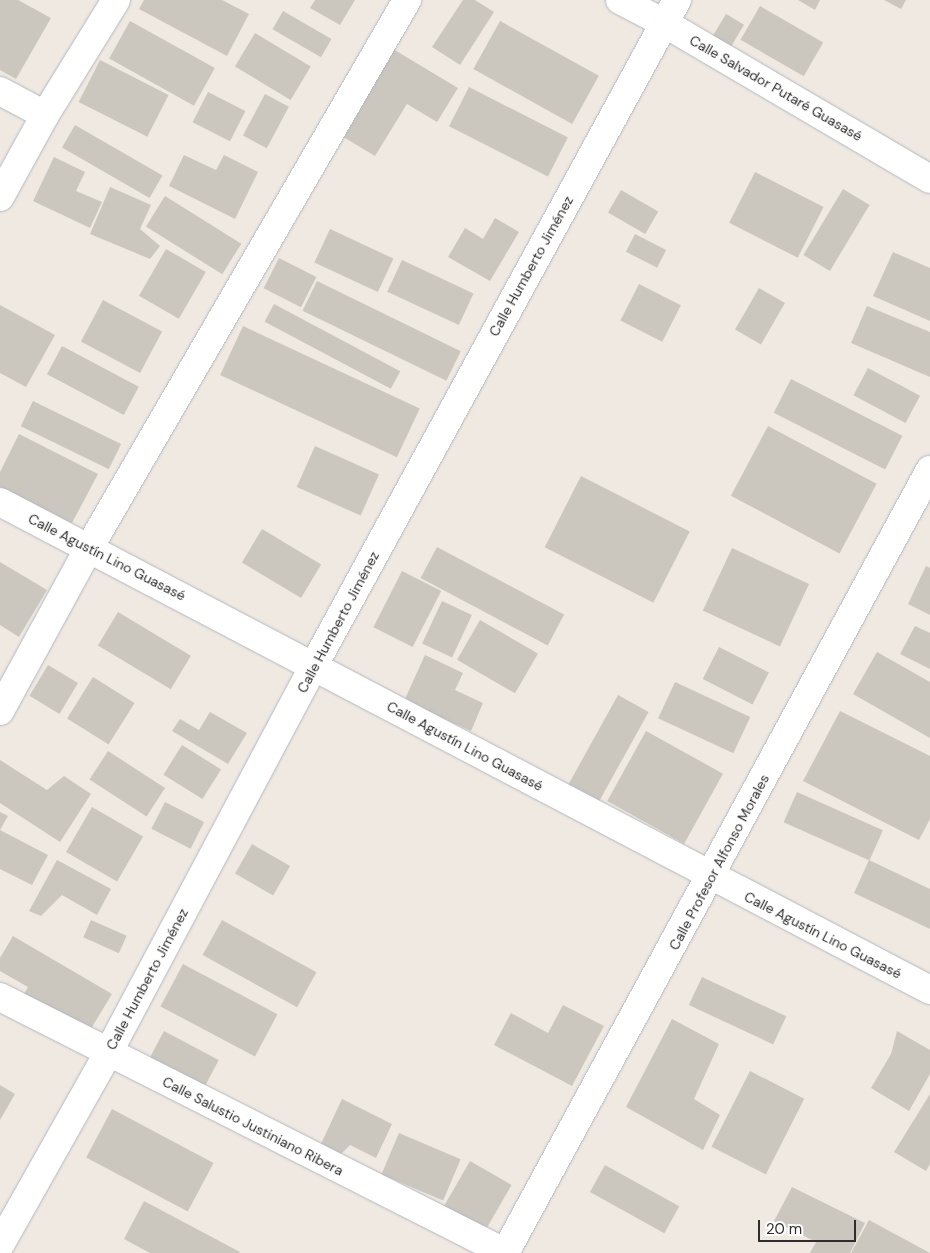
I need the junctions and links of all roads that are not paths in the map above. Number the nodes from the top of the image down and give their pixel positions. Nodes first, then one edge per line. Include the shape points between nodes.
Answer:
1 (116, 0) edge
2 (408, 0) edge
3 (620, 0) edge
4 (671, 11) edge
5 (0, 91) edge
6 (45, 115) junction
7 (930, 179) edge
8 (0, 197) edge
9 (930, 470) edge
10 (0, 502) edge
11 (89, 548) junction
12 (314, 665) junction
13 (0, 711) edge
14 (711, 878) junction
15 (930, 990) edge
16 (0, 997) edge
17 (108, 1052) junction
18 (0, 1245) edge
19 (505, 1253) edge

1 - 6 street
2 - 11 street
3 - 4 street, Calle Salvador Putaré Guasasé
4 - 7 street, Calle Salvador Putaré Guasasé
4 - 12 street, Calle Humberto Jiménez
5 - 6 street
6 - 8 street
9 - 14 street, Calle Profesor Alfonso Morales
10 - 11 street, Calle Agustín Lino Guasasé
11 - 12 street, Calle Agustín Lino Guasasé
11 - 13 street
12 - 14 street, Calle Agustín Lino Guasasé
12 - 17 street, Calle Humberto Jiménez
14 - 15 street, Calle Agustín Lino Guasasé
14 - 19 street, Calle Profesor Alfonso Morales
16 - 17 street, Calle Salustio Justiniano Ribera
17 - 18 street, Calle Humberto Jiménez
17 - 19 street, Calle Salustio Justiniano Ribera

